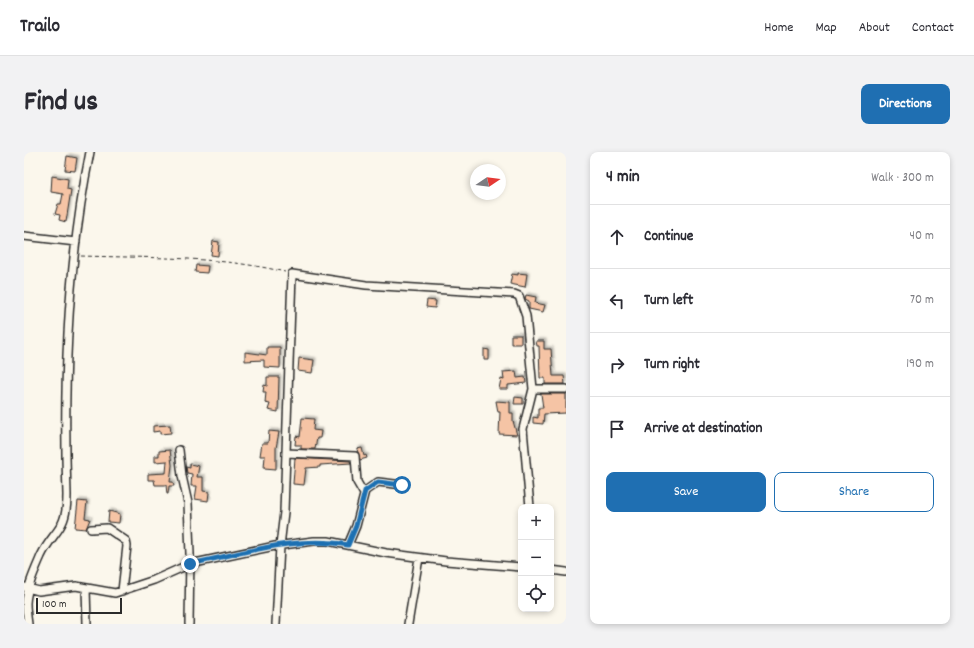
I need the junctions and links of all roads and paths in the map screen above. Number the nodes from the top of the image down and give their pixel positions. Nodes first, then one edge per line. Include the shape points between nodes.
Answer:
1 (90, 152) edge
2 (24, 236) edge
3 (76, 242) junction
4 (75, 256) junction
5 (292, 274) junction
6 (533, 389) junction
7 (566, 389) edge
8 (179, 450) dead end
9 (286, 453) junction
10 (402, 485) dead end
11 (364, 494) junction
12 (530, 504) edge
13 (91, 529) dead end
14 (348, 545) junction
15 (280, 546) junction
16 (419, 558) junction
17 (190, 564) junction
18 (518, 567) edge
19 (554, 570) edge
20 (566, 572) edge
21 (26, 588) edge
22 (86, 588) junction
23 (122, 591) junction
24 (28, 624) edge
25 (87, 624) edge
26 (189, 624) edge
27 (276, 624) edge
28 (408, 624) edge

1 - 3 street
2 - 3 street
3 - 4 street
4 - 5 path via 241,264
4 - 21 street via 66,339 65,517 62,528 41,556
5 - 6 street via 366,285 517,294 526,316
5 - 9 street
6 - 7 street
6 - 12 street via 523,430
8 - 17 street via 188,503
9 - 11 street via 355,456 357,482
9 - 15 street
10 - 11 street via 378,482
11 - 14 street
13 - 23 street via 107,528 126,541
14 - 15 street via 328,541
14 - 16 street
15 - 17 street
15 - 27 street
16 - 18 street
16 - 28 street
17 - 23 street
17 - 26 street
19 - 20 street
21 - 22 street via 38,592 73,586
21 - 24 street
22 - 23 street via 109,593
22 - 25 street

